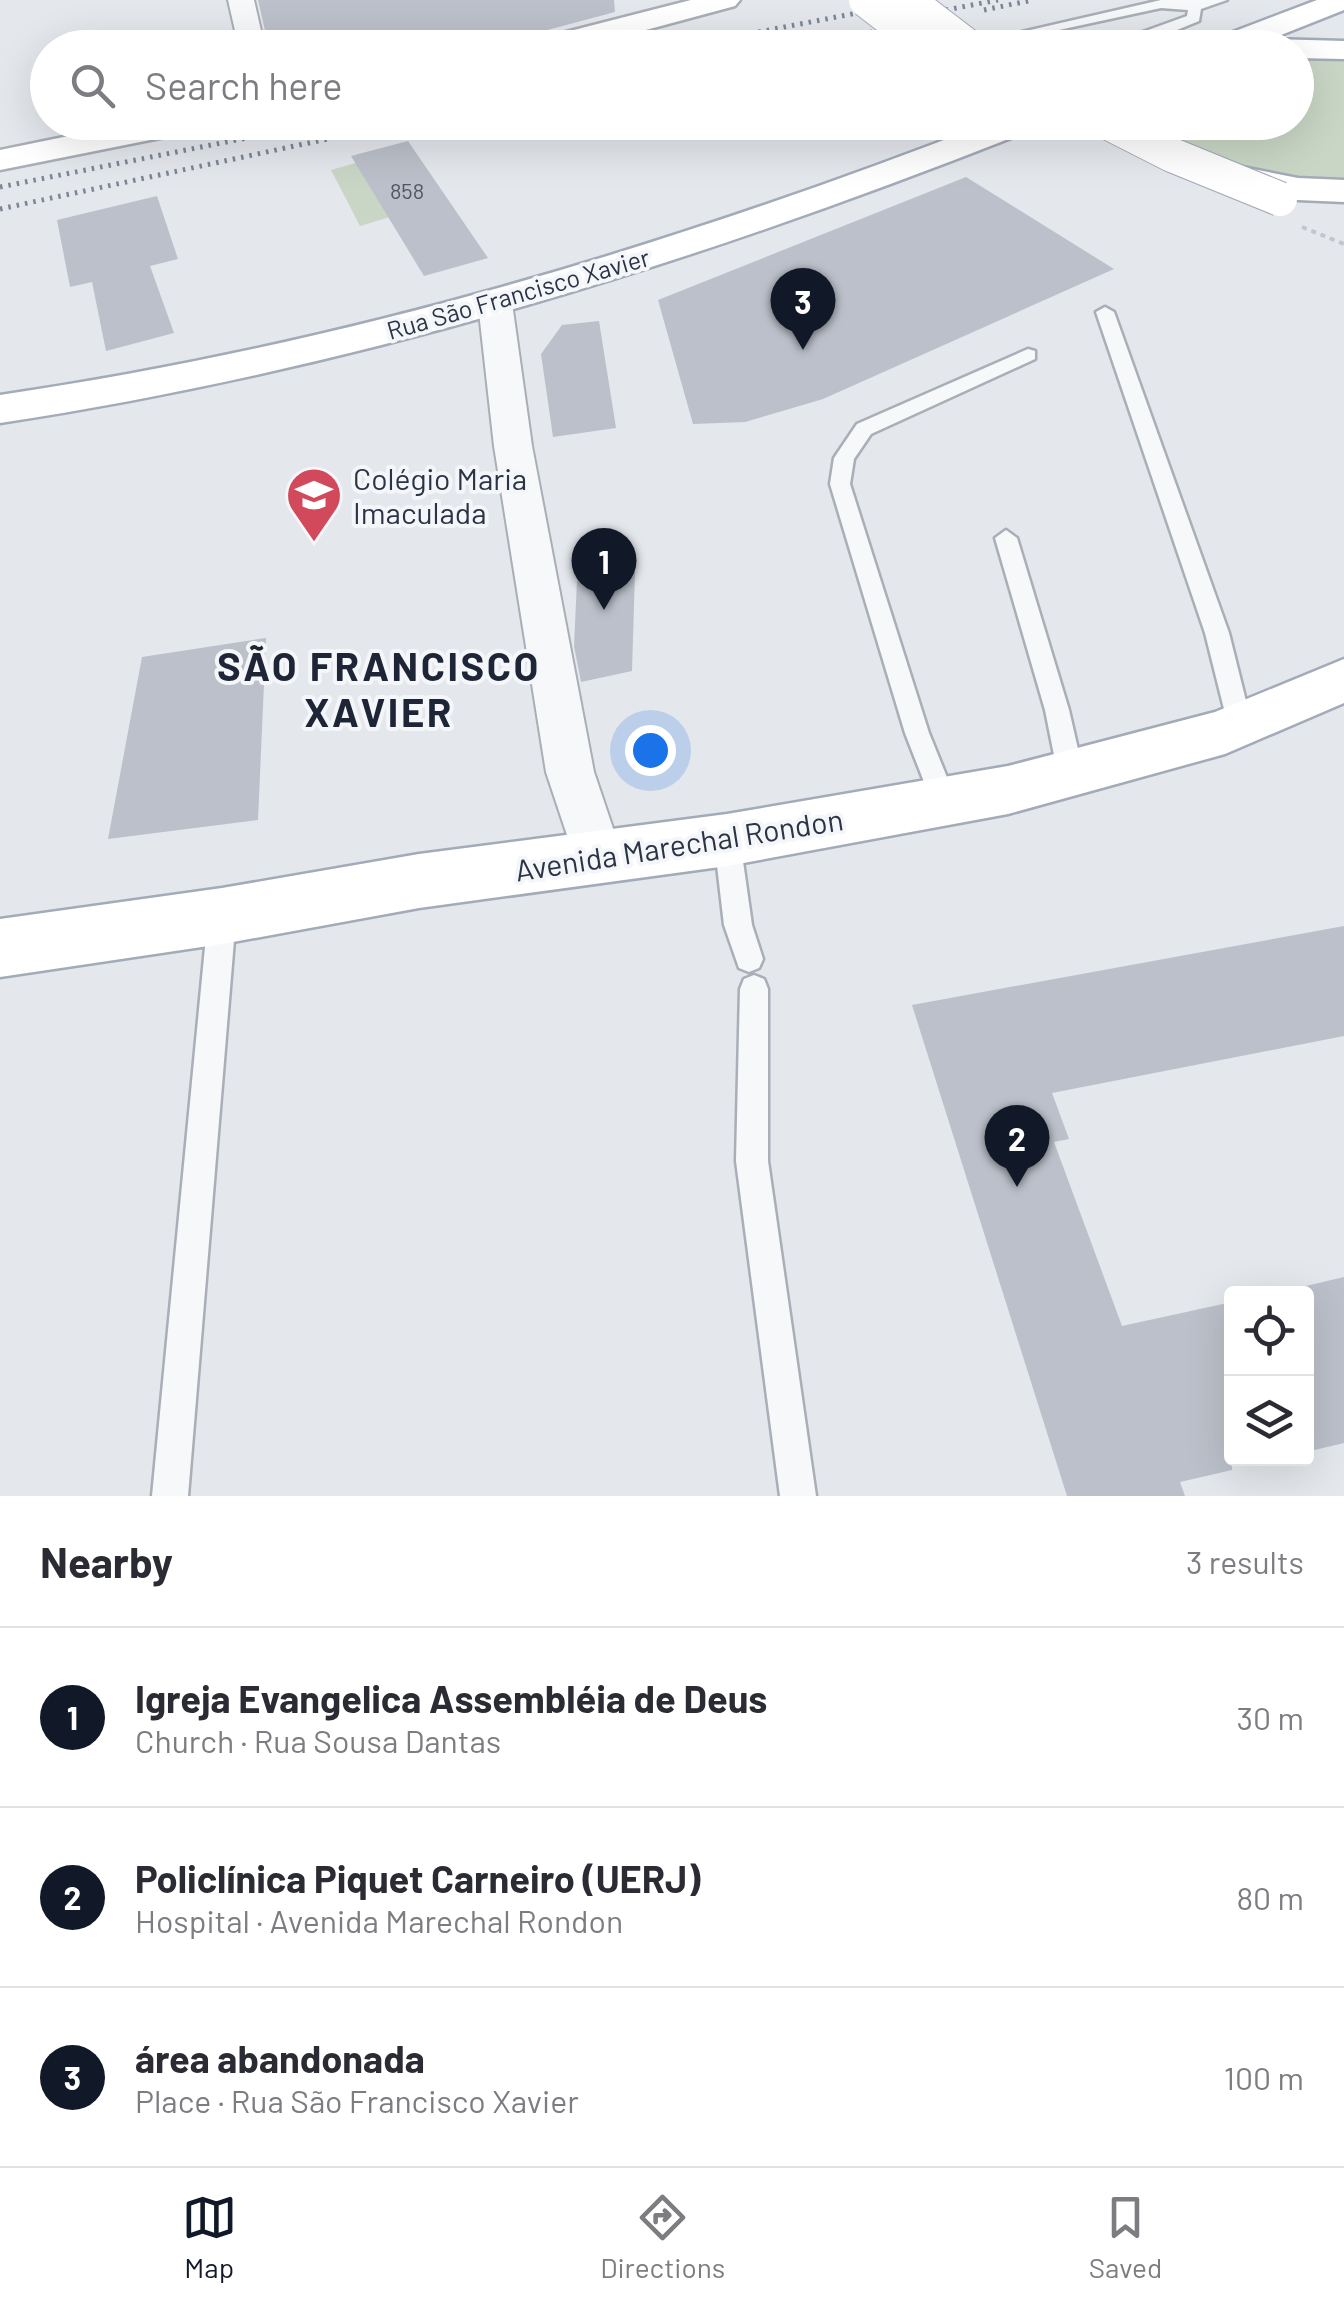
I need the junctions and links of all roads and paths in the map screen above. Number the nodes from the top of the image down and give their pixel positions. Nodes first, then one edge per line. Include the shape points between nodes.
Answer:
1 (241, 0) edge
2 (725, 0) edge
3 (866, 0) edge
4 (907, 0) edge
5 (918, 0) edge
6 (1220, 0) edge
7 (1344, 0) edge
8 (1195, 7) junction
9 (248, 30) edge
10 (611, 30) edge
11 (905, 30) edge
12 (956, 30) edge
13 (960, 30) edge
14 (1070, 30) edge
15 (1161, 30) edge
16 (1266, 30) edge
17 (1314, 49) edge
18 (1344, 50) edge
19 (100, 140) edge
20 (974, 140) edge
21 (1133, 140) edge
22 (1143, 140) edge
23 (0, 160) edge
24 (1344, 191) edge
25 (1344, 223) edge
26 (494, 303) junction
27 (1105, 312) dead end
28 (1028, 355) dead end
29 (0, 409) edge
30 (1006, 538) dead end
31 (1344, 680) edge
32 (1240, 726) junction
33 (1071, 774) junction
34 (944, 802) junction
35 (727, 840) junction
36 (597, 855) junction
37 (222, 916) junction
38 (0, 948) edge
39 (170, 1496) edge
40 (798, 1496) edge

1 - 9 street
2 - 10 main road
3 - 11 main road, bridge
4 - 12 main road, bridge
5 - 13 main road, bridge
6 - 8 lane
7 - 16 main road
8 - 14 lane via 1160,4
8 - 15 lane via 1194,18
17 - 18 main road
19 - 23 main road
20 - 26 main road, Rua São Francisco Xavier via 768,218
21 - 24 main road, bridge via 1245,180
22 - 25 main road, bridge
26 - 29 main road, Rua São Francisco Xavier via 219,371
26 - 36 street via 570,772
27 - 32 lane via 1217,633
28 - 34 lane via 864,429 844,458 840,484
30 - 33 lane
31 - 32 main road, Avenida Marechal Rondon
32 - 33 main road, Avenida Marechal Rondon
33 - 34 main road, Avenida Marechal Rondon
34 - 35 main road, Avenida Marechal Rondon
35 - 36 main road, Avenida Marechal Rondon
35 - 40 lane via 752,974 752,1161
36 - 37 main road, Avenida Marechal Rondon
37 - 38 main road, Avenida Marechal Rondon
37 - 39 lane

